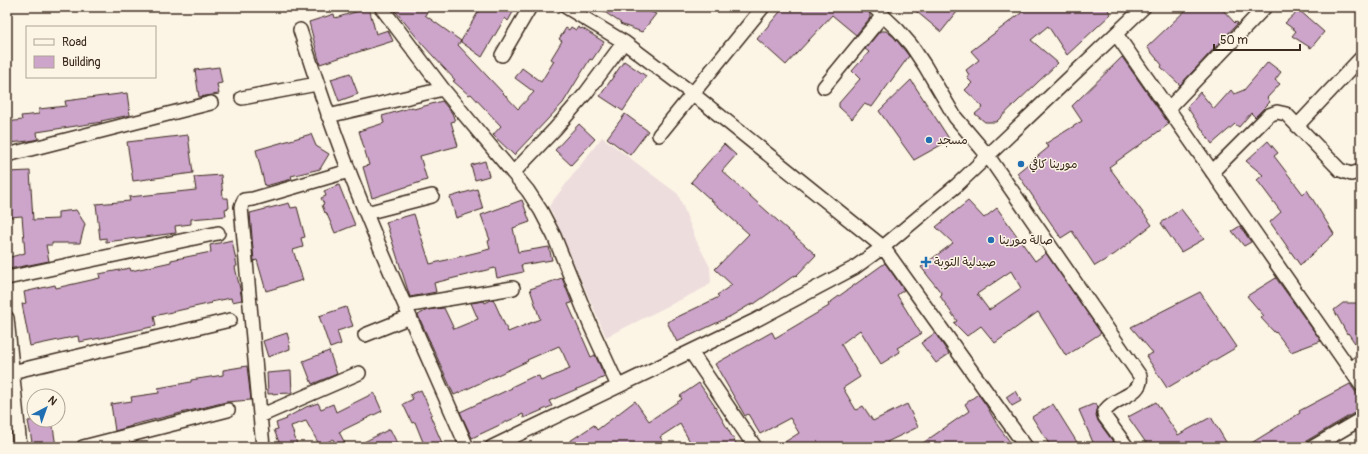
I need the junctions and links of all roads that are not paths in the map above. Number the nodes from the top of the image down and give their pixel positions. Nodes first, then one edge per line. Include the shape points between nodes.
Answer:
1 (381, 7) edge
2 (530, 7) edge
3 (566, 7) edge
4 (762, 7) edge
5 (1144, 7) edge
6 (1265, 7) edge
7 (879, 11) edge
8 (300, 30) dead end
9 (1116, 34) junction
10 (624, 42) junction
11 (502, 55) dead end
12 (1361, 58) edge
13 (317, 84) junction
14 (824, 87) dead end
15 (443, 89) junction
16 (692, 94) junction
17 (242, 98) dead end
18 (211, 103) dead end
19 (1168, 109) junction
20 (328, 116) junction
21 (1298, 126) junction
22 (659, 135) dead end
23 (7, 155) edge
24 (988, 156) junction
25 (349, 171) junction
26 (1361, 171) edge
27 (1212, 172) junction
28 (513, 173) junction
29 (432, 196) dead end
30 (366, 213) junction
31 (218, 233) dead end
32 (883, 247) junction
33 (7, 278) edge
34 (513, 288) dead end
35 (407, 312) junction
36 (7, 318) edge
37 (230, 320) dead end
38 (365, 335) dead end
39 (691, 352) junction
40 (1361, 361) edge
41 (1350, 370) junction
42 (12, 372) junction
43 (359, 373) dead end
44 (1361, 385) edge
45 (618, 386) junction
46 (228, 410) dead end
47 (260, 416) junction
48 (1361, 419) edge
49 (20, 447) edge
50 (83, 447) edge
51 (263, 447) edge
52 (467, 447) edge
53 (492, 447) edge
54 (755, 447) edge
55 (1026, 447) edge
56 (1128, 447) edge
57 (1313, 447) edge

1 - 15 street
2 - 11 street
3 - 10 street
4 - 16 street
5 - 9 street
6 - 19 street
7 - 14 street
7 - 24 street via 911,45 955,117
8 - 13 street
9 - 19 street
9 - 24 street
10 - 16 street
10 - 28 street via 586,93
12 - 21 street
13 - 17 street
13 - 20 street
15 - 20 street
15 - 28 street
16 - 22 street
16 - 32 street
18 - 23 street
19 - 27 street
20 - 25 street
21 - 26 street via 1340,170 1351,174
21 - 27 street via 1286,114 1273,113
24 - 32 street
24 - 56 street via 1140,376 1138,388 1109,406 1104,413
25 - 30 street
25 - 47 street via 244,200 241,207
27 - 41 street
28 - 45 street via 528,191 554,236
29 - 30 street
30 - 35 street
31 - 33 street
32 - 39 street via 854,268
32 - 55 street
34 - 35 street
35 - 38 street
35 - 52 street
36 - 42 street
37 - 42 street
39 - 45 street
39 - 54 street
40 - 41 street
41 - 44 street
42 - 49 street
43 - 47 street
45 - 53 street
46 - 50 street
47 - 51 street
48 - 57 street

